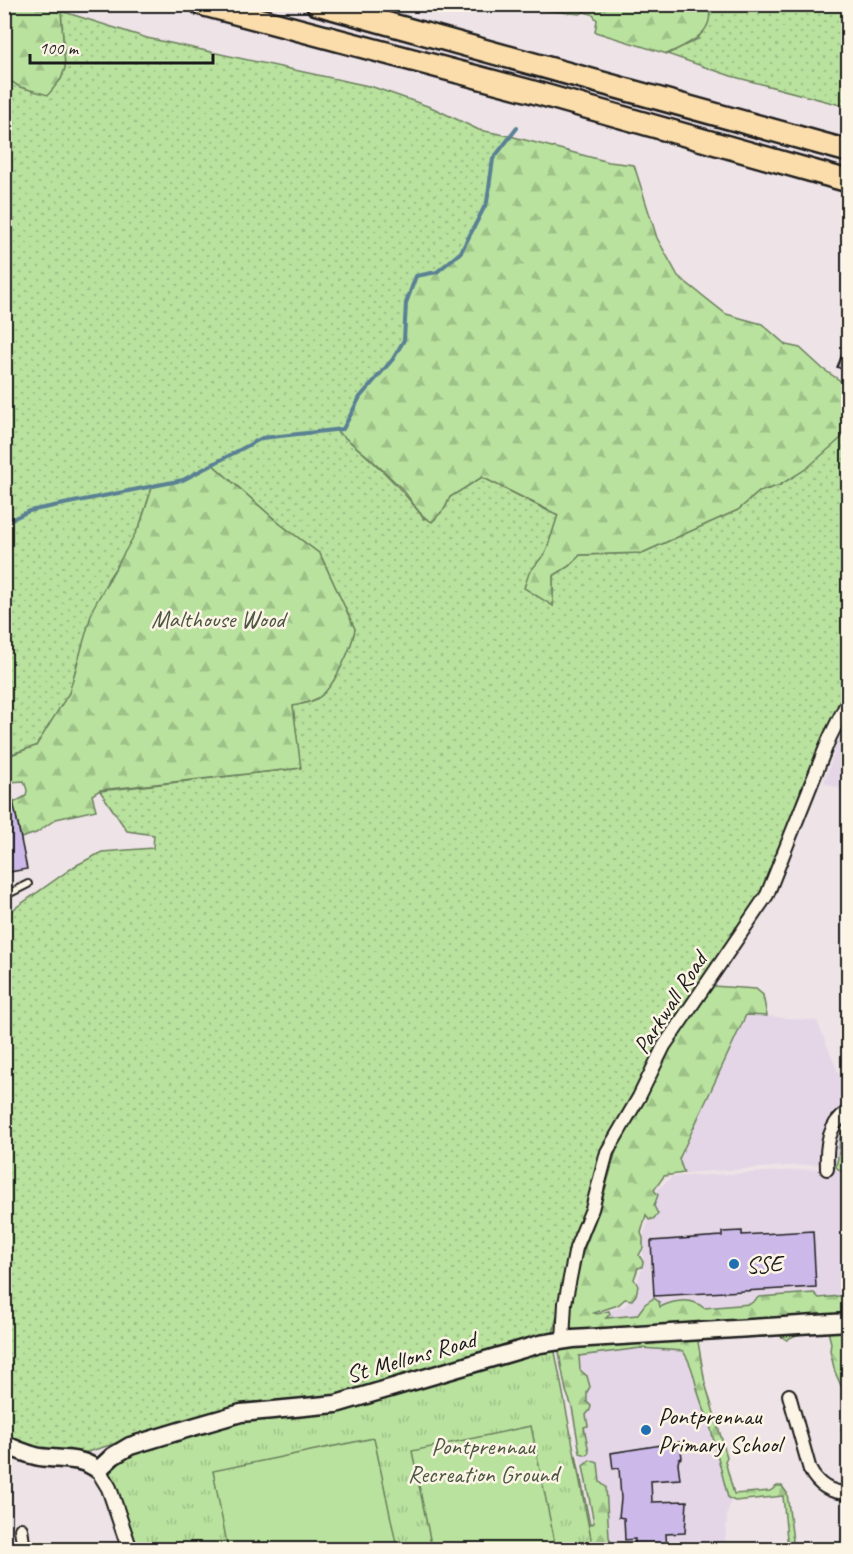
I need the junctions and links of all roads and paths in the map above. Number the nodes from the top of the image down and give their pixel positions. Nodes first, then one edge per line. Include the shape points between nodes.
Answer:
1 (201, 4) edge
2 (317, 4) edge
3 (849, 151) edge
4 (849, 181) edge
5 (849, 701) edge
6 (28, 884) dead end
7 (4, 896) edge
8 (849, 1111) edge
9 (827, 1169) dead end
10 (849, 1322) edge
11 (563, 1340) junction
12 (789, 1395) dead end
13 (4, 1444) edge
14 (98, 1470) junction
15 (849, 1493) edge
16 (21, 1529) dead end
17 (24, 1550) edge
18 (130, 1550) edge

1 - 4 highway
2 - 3 highway
5 - 11 street, Parkwall Road via 830,736 768,894 664,1046 607,1152 592,1209 576,1248 565,1303
6 - 7 lane
8 - 9 street via 830,1131
10 - 11 main road, St Mellons Road
11 - 14 main road, St Mellons Road via 526,1347 336,1404 241,1413 207,1422 130,1446
12 - 15 street via 814,1478 836,1493
13 - 14 main road via 39,1456 74,1459
14 - 18 street via 109,1488
16 - 17 street

